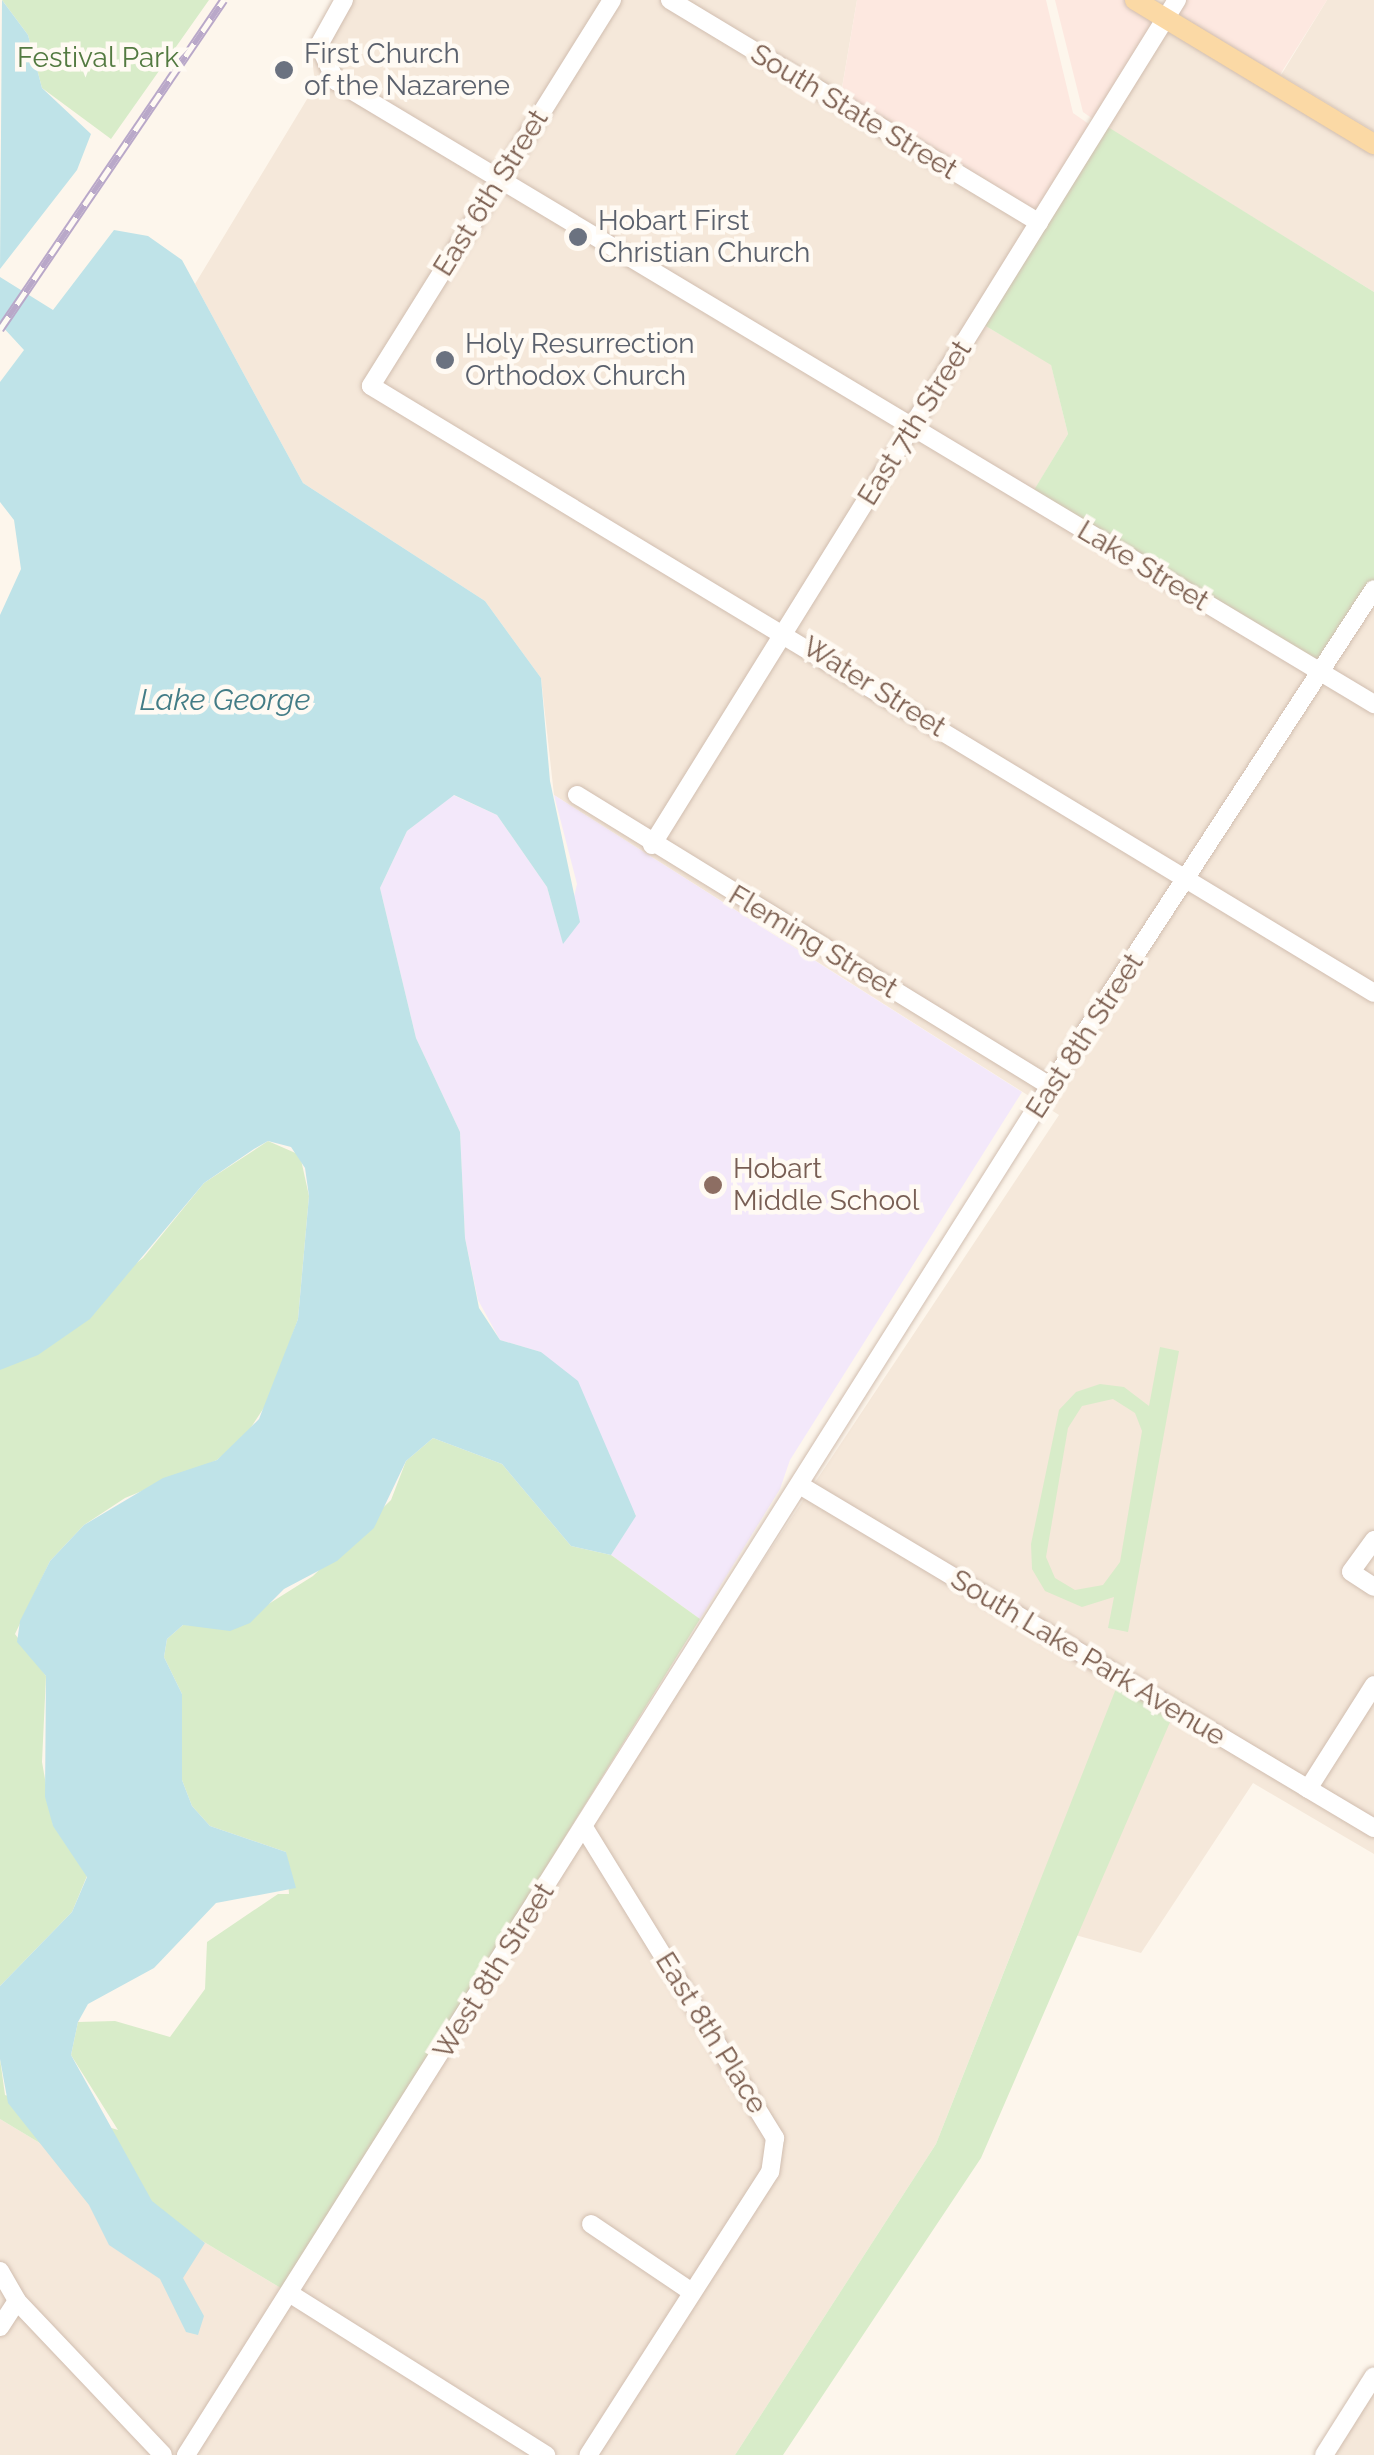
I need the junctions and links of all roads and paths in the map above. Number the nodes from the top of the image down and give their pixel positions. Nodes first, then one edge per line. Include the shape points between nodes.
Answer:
1 (344, 0) edge
2 (612, 0) edge
3 (670, 0) edge
4 (1135, 0) edge
5 (1176, 0) edge
6 (1165, 19) junction
7 (1374, 144) edge
8 (498, 182) junction
9 (1039, 223) junction
10 (371, 386) joint
11 (912, 428) junction
12 (1374, 589) edge
13 (781, 630) junction
14 (1320, 672) junction
15 (1374, 704) edge
16 (577, 795) dead end
17 (652, 845) junction
18 (1188, 880) junction
19 (1374, 993) edge
20 (1050, 1086) junction
21 (803, 1487) junction
22 (1374, 1540) edge
23 (1374, 1587) edge
24 (1374, 1685) edge
25 (1308, 1789) junction
26 (1374, 1828) edge
27 (585, 1829) junction
28 (592, 2224) dead end
29 (0, 2271) edge
30 (692, 2292) junction
31 (289, 2293) junction
32 (16, 2302) junction
33 (0, 2327) edge
34 (1374, 2376) edge
35 (163, 2455) edge
36 (186, 2455) edge
37 (546, 2455) edge
38 (588, 2455) edge
39 (1324, 2455) edge

1 - 8 street, Lake Street via 319,44 336,81
2 - 8 street, East 6th Street
3 - 9 street, South State Street
4 - 6 main road
5 - 6 street, East 7th Street
6 - 7 main road
6 - 9 street, East 7th Street
8 - 10 street, East 6th Street
8 - 11 street, Lake Street
9 - 11 street, East 7th Street
10 - 13 street, Water Street
11 - 13 street, East 7th Street
11 - 14 street, Lake Street
12 - 14 street, East 8th Street
13 - 17 street, East 7th Street
13 - 18 street, Water Street
14 - 15 street, Lake Street
14 - 18 street, East 8th Street
16 - 17 street, Fleming Street
17 - 20 street, Fleming Street
18 - 19 street, Water Street
18 - 20 street, East 8th Street
20 - 21 street, East 8th Street
21 - 25 street, South Lake Park Avenue
21 - 27 street, West 8th Street
22 - 23 street via 1351,1572
24 - 25 street
25 - 26 street, South Lake Park Avenue
27 - 30 street, East 8th Place via 775,2138 770,2172
27 - 31 street, West 8th Street
28 - 30 street
29 - 32 street
30 - 38 street, East 8th Place
31 - 36 street, West 8th Street
31 - 37 street
32 - 33 street
32 - 35 street
34 - 39 street

